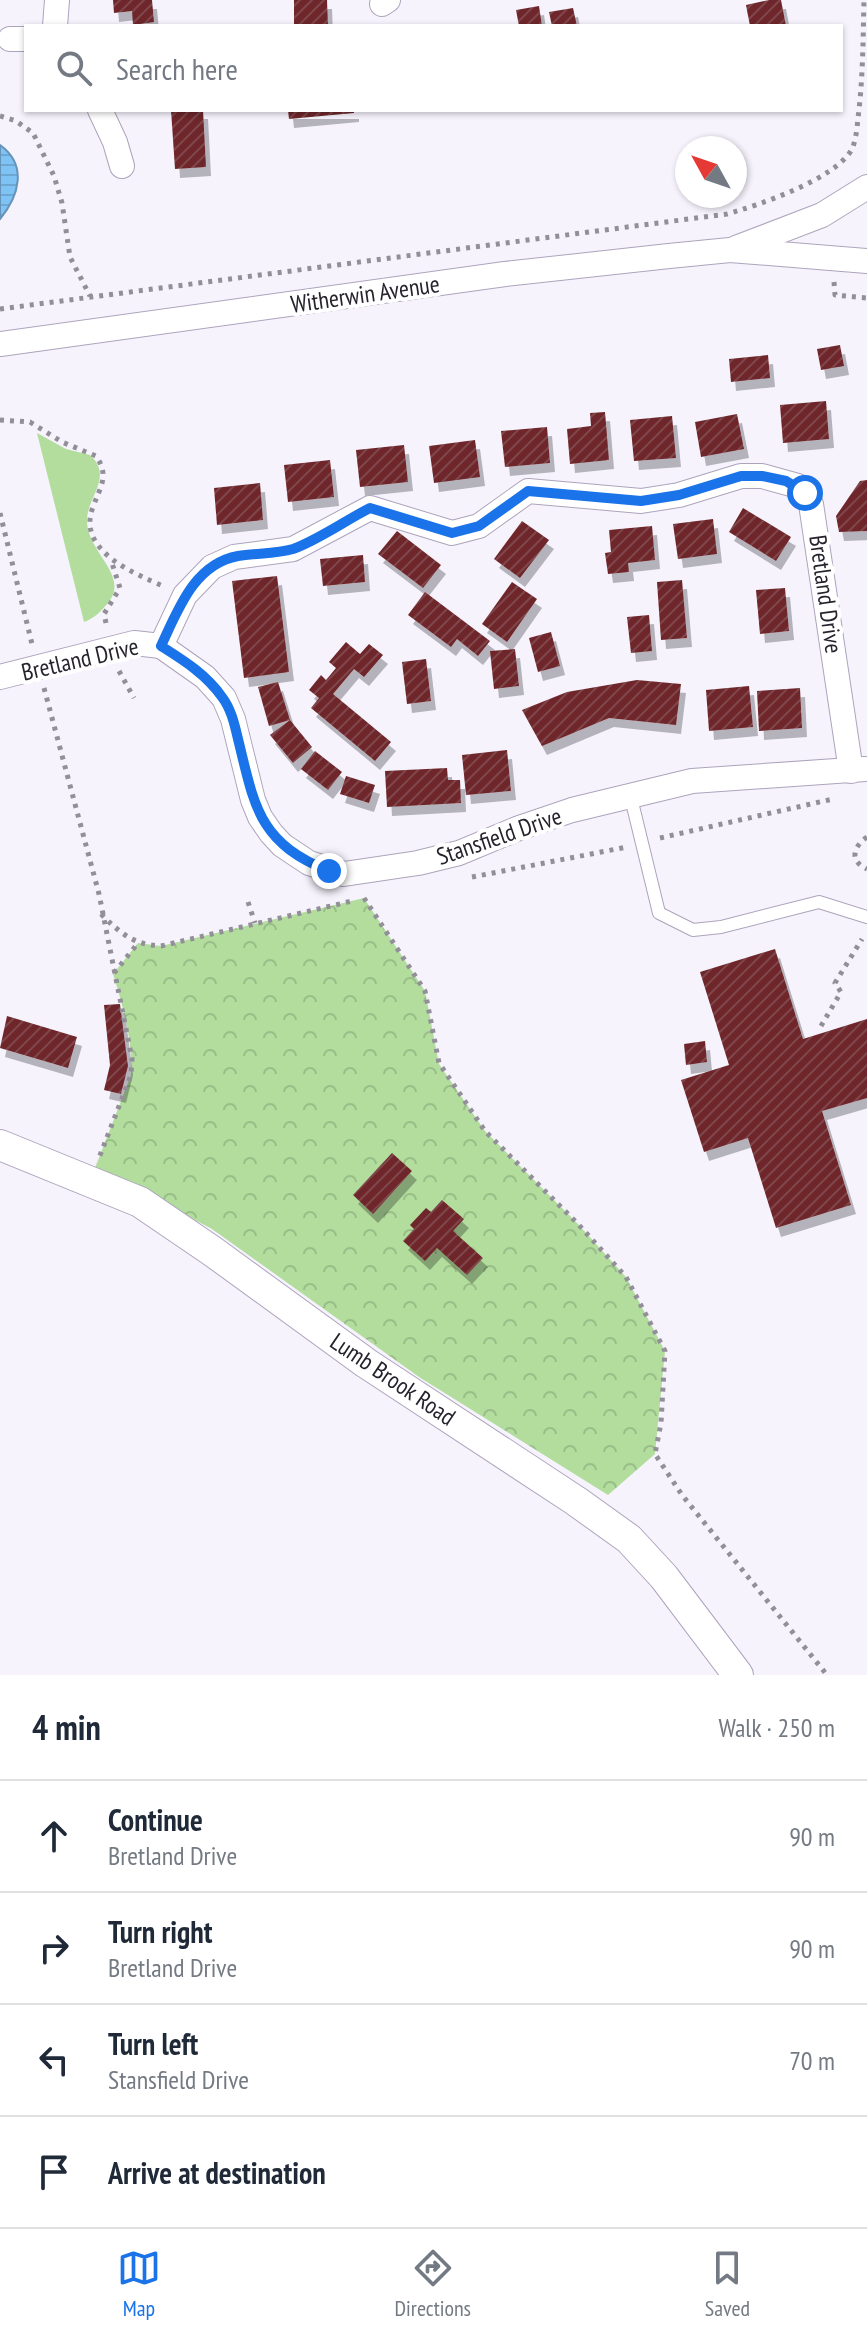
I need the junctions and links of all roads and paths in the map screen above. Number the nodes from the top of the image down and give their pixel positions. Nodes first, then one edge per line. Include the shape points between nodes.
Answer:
1 (57, 0) edge
2 (864, 0) edge
3 (55, 24) edge
4 (865, 88) edge
5 (101, 112) edge
6 (0, 116) edge
7 (122, 166) dead end
8 (867, 187) edge
9 (730, 250) junction
10 (867, 261) edge
11 (835, 295) dead end
12 (90, 296) junction
13 (867, 298) edge
14 (0, 309) edge
15 (0, 344) edge
16 (0, 420) edge
17 (0, 513) edge
18 (111, 559) junction
19 (172, 590) dead end
20 (106, 623) dead end
21 (31, 642) dead end
22 (161, 646) junction
23 (117, 668) dead end
24 (0, 677) edge
25 (43, 684) dead end
26 (134, 698) dead end
27 (859, 770) edge
28 (630, 794) junction
29 (837, 798) dead end
30 (867, 837) edge
31 (658, 839) dead end
32 (624, 847) dead end
33 (867, 869) edge
34 (471, 877) dead end
35 (379, 895) dead end
36 (364, 898) junction
37 (248, 902) dead end
38 (101, 914) junction
39 (867, 917) edge
40 (255, 923) junction
41 (862, 939) dead end
42 (138, 943) junction
43 (113, 974) junction
44 (821, 1026) dead end
45 (0, 1145) edge
46 (95, 1168) dead end
47 (738, 1675) edge
48 (827, 1675) edge

1 - 3 street
2 - 4 path
4 - 12 path via 856,136 844,159 783,196 727,214
5 - 7 street
6 - 12 path via 33,133 54,176 70,257
8 - 9 street, Witherwin Avenue via 822,215
9 - 10 street, Witherwin Avenue
9 - 15 street, Witherwin Avenue via 505,274
11 - 13 path
12 - 14 path
16 - 18 path via 30,422 96,456 105,474 90,521 101,550
17 - 21 path
18 - 19 path
18 - 20 path via 120,588 104,614
22 - 24 street, Bretland Drive via 134,643
22 - 27 street, Bretland Drive via 185,595 212,567 234,557 293,549 370,508 452,533 479,526 528,491 641,501 741,476 776,478 798,486 811,504
22 - 28 street, Stansfield Drive via 205,677 224,698 253,800 271,833 295,854 329,871 359,873 459,853 519,828
23 - 26 path
25 - 38 path
27 - 28 street, Stansfield Drive via 692,781
28 - 39 lane via 659,913 693,930 819,902
29 - 31 path
30 - 33 path via 854,856
32 - 34 path
35 - 36 path
36 - 40 path
36 - 48 path via 425,991 439,1063 485,1131 626,1277 665,1351 655,1454
37 - 40 path
38 - 42 path
38 - 43 path
40 - 42 path via 161,946
41 - 44 path via 835,983 841,992
42 - 43 path
43 - 46 path via 131,1075
45 - 47 street, Lumb Brook Road via 140,1202 366,1363 629,1539

